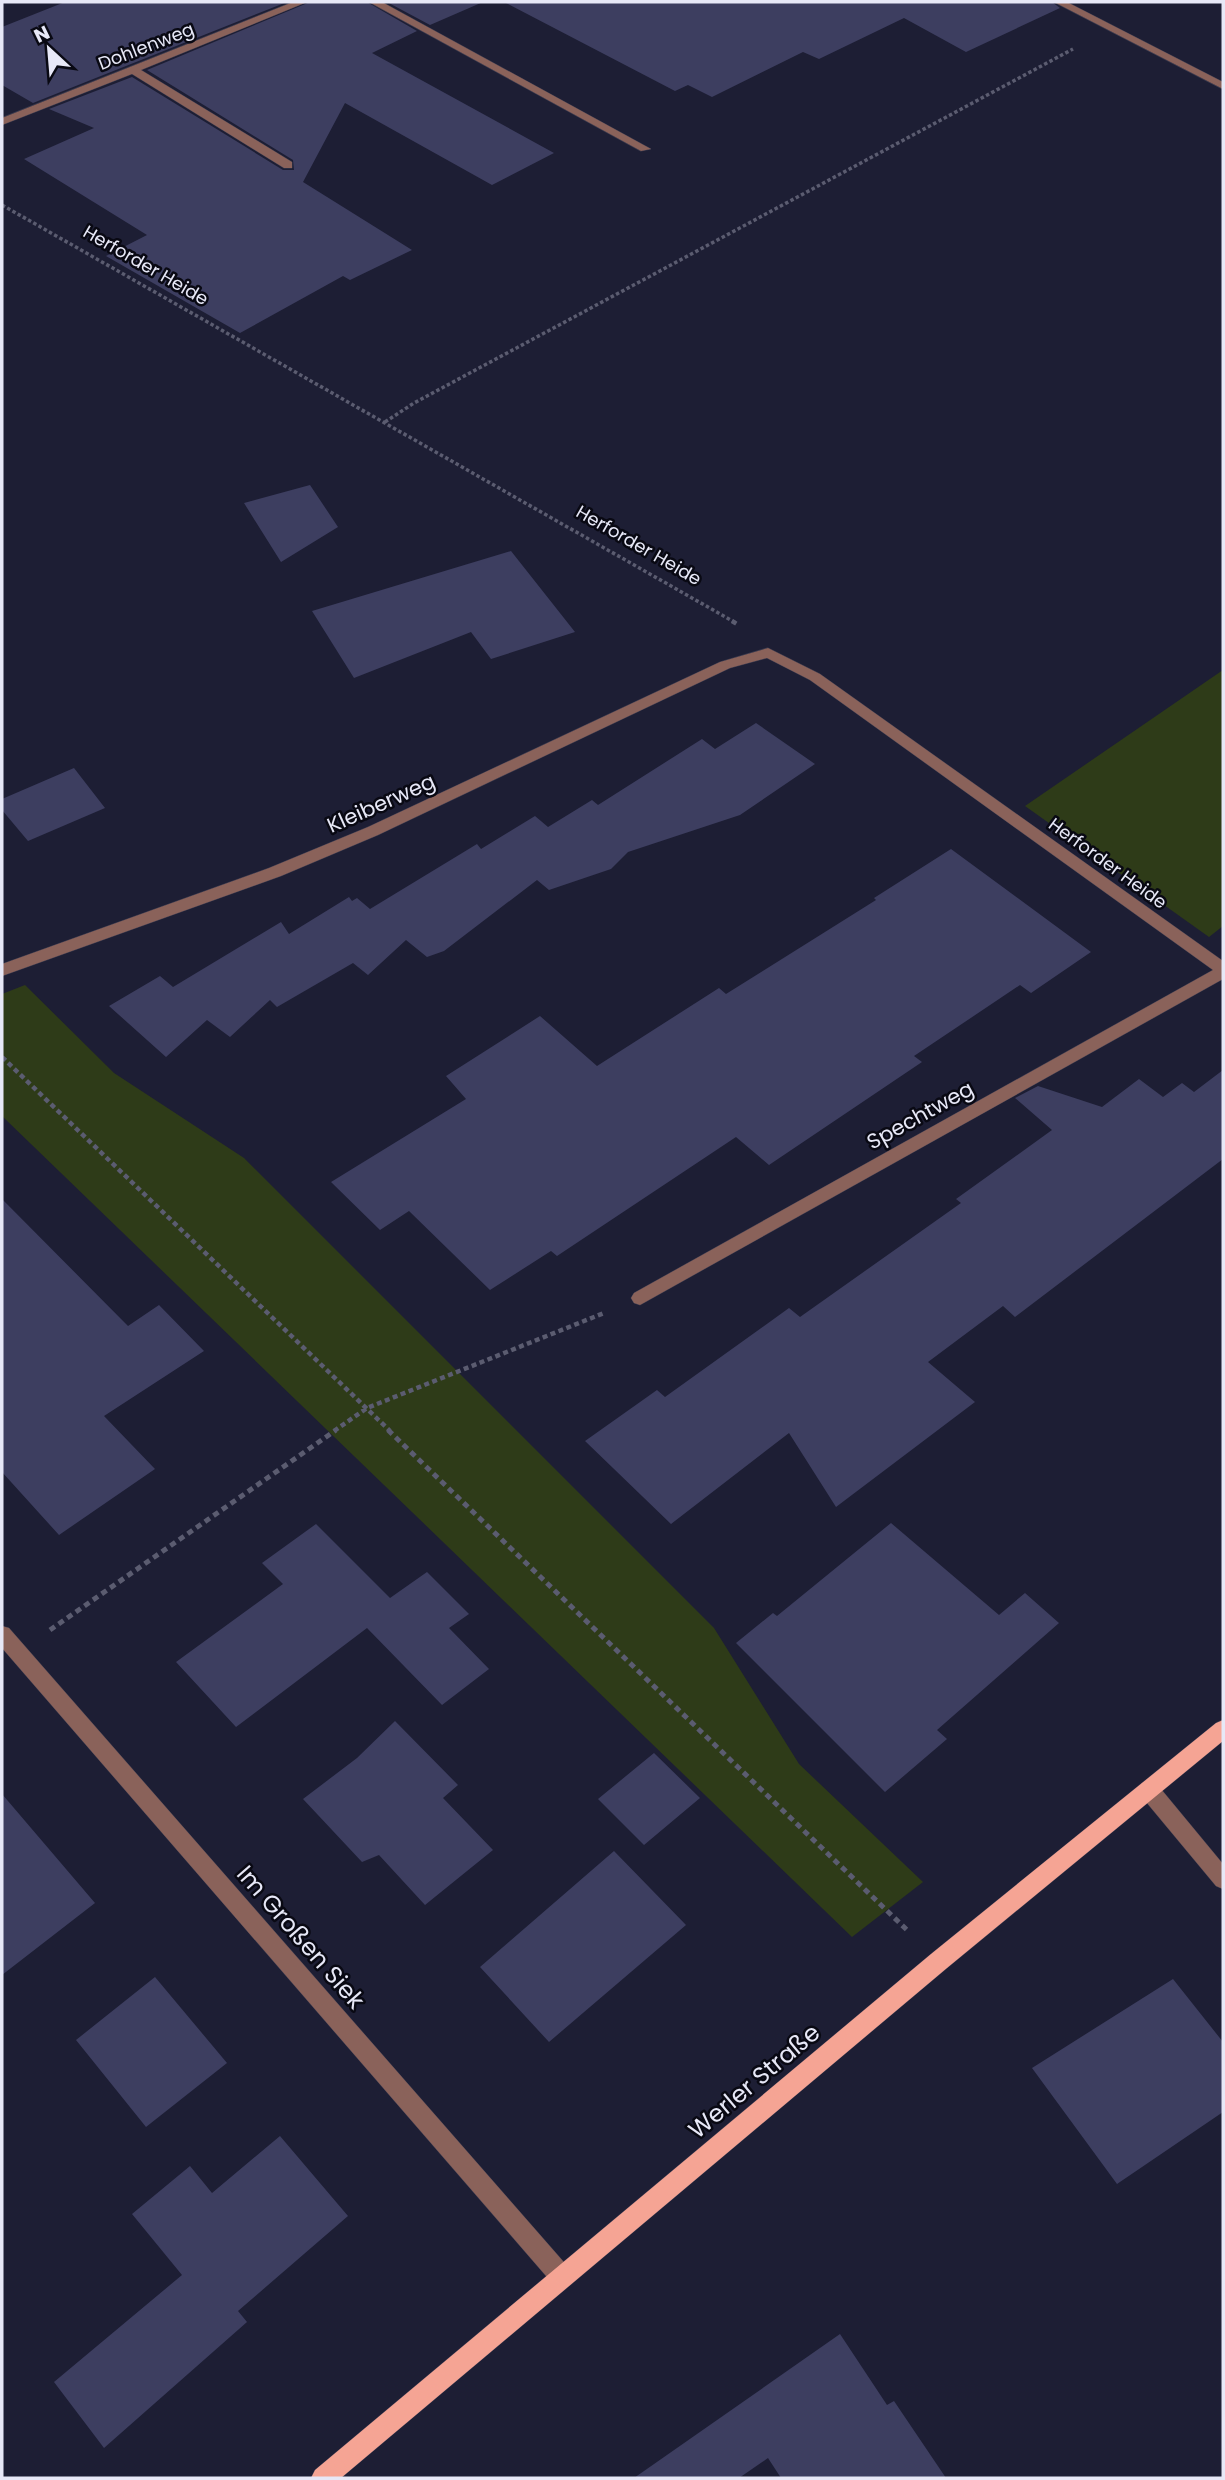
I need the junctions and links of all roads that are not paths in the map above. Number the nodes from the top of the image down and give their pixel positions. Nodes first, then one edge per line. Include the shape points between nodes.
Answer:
1 (302, 2) edge
2 (374, 2) edge
3 (1059, 2) edge
4 (133, 69) junction
5 (1223, 86) edge
6 (2, 122) edge
7 (645, 149) dead end
8 (288, 165) dead end
9 (768, 653) joint
10 (2, 970) edge
11 (1223, 970) edge
12 (640, 1298) road end
13 (2, 1634) edge
14 (1223, 1729) edge
15 (1149, 1790) junction
16 (1223, 1879) edge
17 (561, 2276) junction
18 (323, 2478) edge

1 - 4 street, Dohlenweg
2 - 7 street
3 - 5 street
4 - 6 street, Dohlenweg
4 - 8 street
9 - 10 street, Kleiberweg via 725,665 373,831 275,872
9 - 11 street, Herforder Heide via 815,677
11 - 12 street, Spechtweg
13 - 17 street, Im Großen Siek
14 - 15 main road, Werler Straße
15 - 16 street
15 - 17 main road, Werler Straße
17 - 18 main road, Werler Straße

